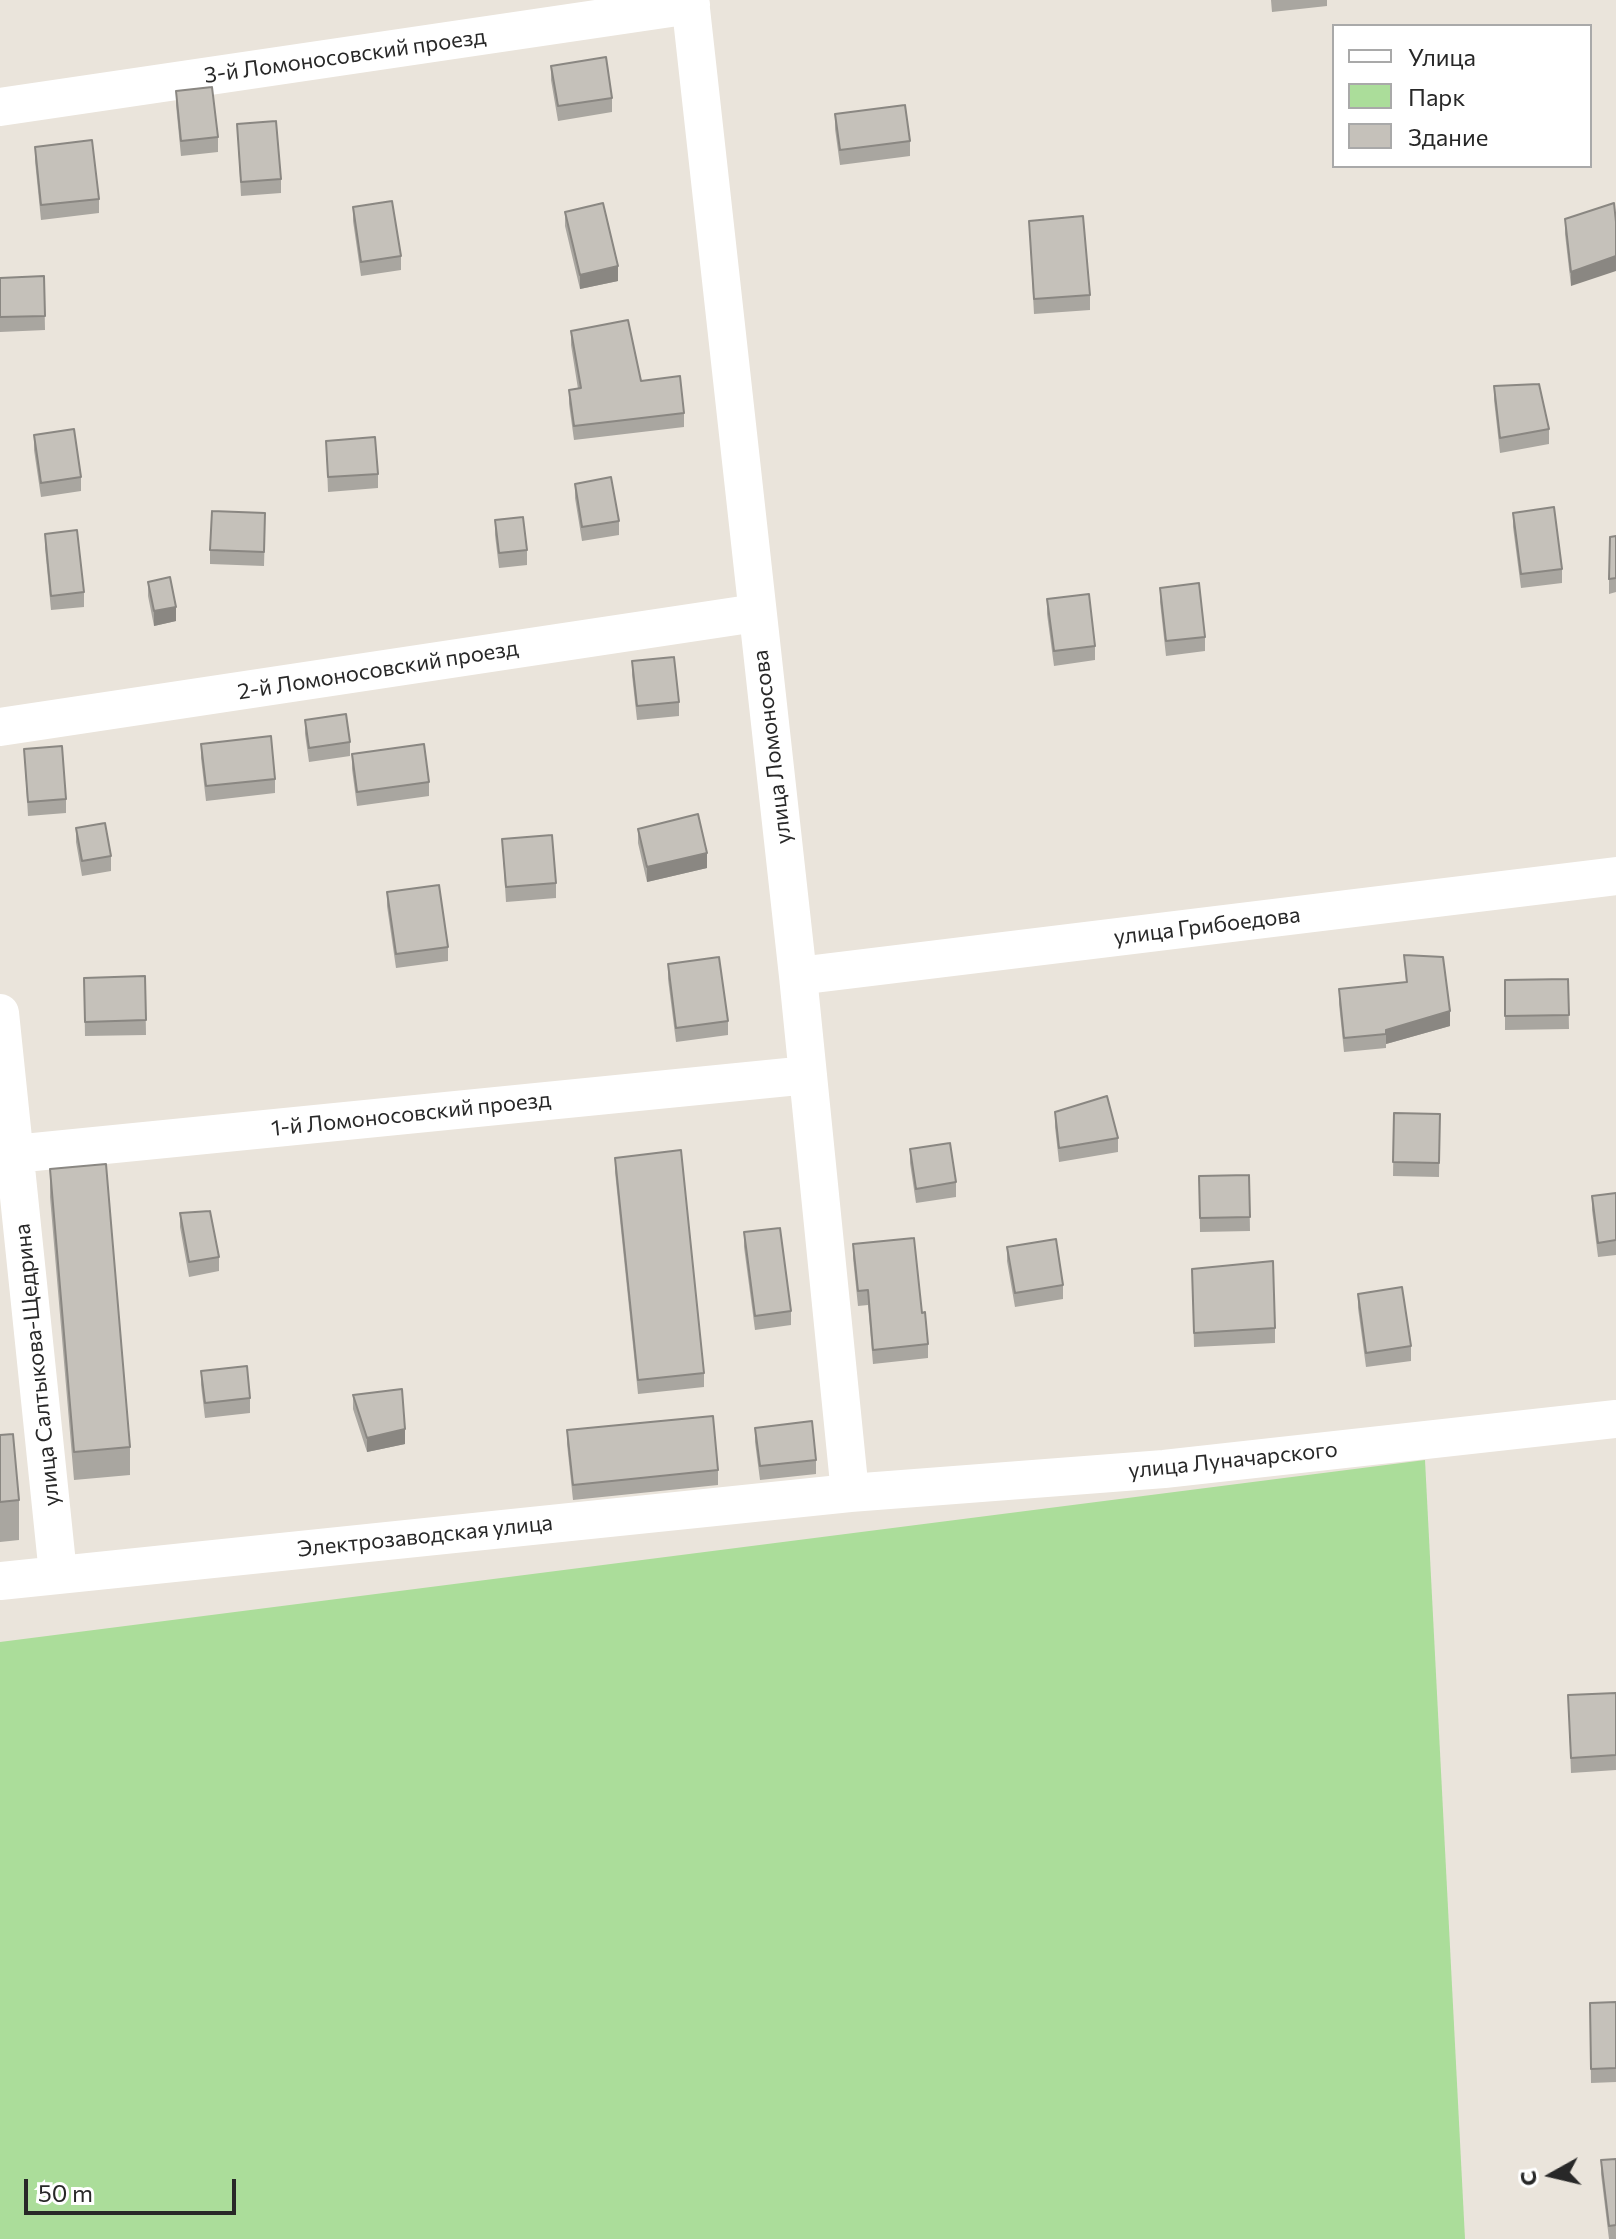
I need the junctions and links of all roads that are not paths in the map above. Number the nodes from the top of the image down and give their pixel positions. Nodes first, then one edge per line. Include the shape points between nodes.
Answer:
1 (691, 2) edge
2 (0, 107) edge
3 (756, 613) junction
4 (0, 727) edge
5 (1616, 876) edge
6 (798, 976) junction
7 (0, 1013) edge
8 (808, 1075) junction
9 (14, 1154) junction
10 (1616, 1419) edge
11 (850, 1493) junction
12 (58, 1574) junction
13 (0, 1581) edge

1 - 2 street, 3-й Ломоносовский проезд
1 - 3 street, улица Ломоносова
3 - 4 street, 2-й Ломоносовский проезд
3 - 6 street, улица Ломоносова
5 - 6 street, улица Грибоедова
6 - 8 street, улица Ломоносова
7 - 9 street, улица Салтыкова-Щедрина
8 - 9 street, 1-й Ломоносовский проезд
8 - 11 street, улица Ломоносова
9 - 12 street, улица Салтыкова-Щедрина
10 - 11 street, улица Луначарского via 1164,1469
11 - 12 street, Электрозаводская улица
12 - 13 street, Электрозаводская улица

